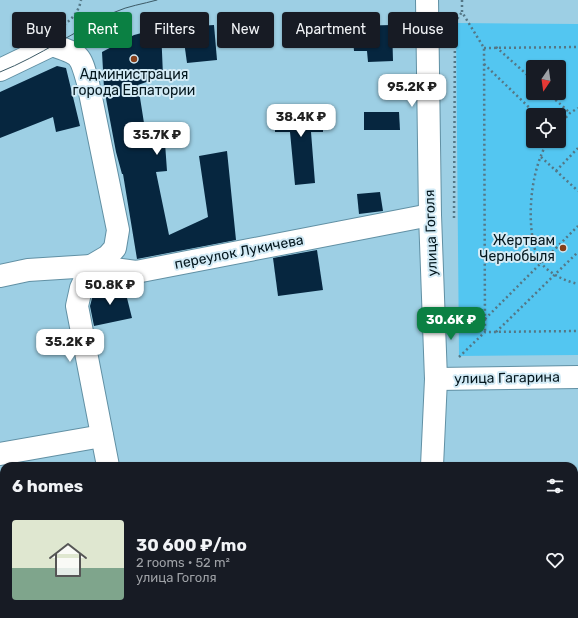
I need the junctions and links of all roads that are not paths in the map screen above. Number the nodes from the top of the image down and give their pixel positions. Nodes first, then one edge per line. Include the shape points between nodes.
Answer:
1 (427, 0) edge
2 (0, 70) edge
3 (430, 215) junction
4 (91, 266) junction
5 (0, 276) edge
6 (578, 377) edge
7 (445, 379) junction
8 (102, 436) junction
9 (0, 454) edge
10 (107, 462) edge
11 (433, 462) edge

1 - 3 street, улица Гоголя
2 - 4 street via 52,45 72,52 81,60 118,230 115,248 108,256
3 - 4 street, переулок Лукичева via 136,272
3 - 7 street, улица Гоголя
4 - 5 street, переулок Лукичева via 28,270
4 - 8 street via 81,288 77,306
6 - 7 street, улица Гагарина
7 - 11 street, улица Гоголя
8 - 9 street
8 - 10 street

